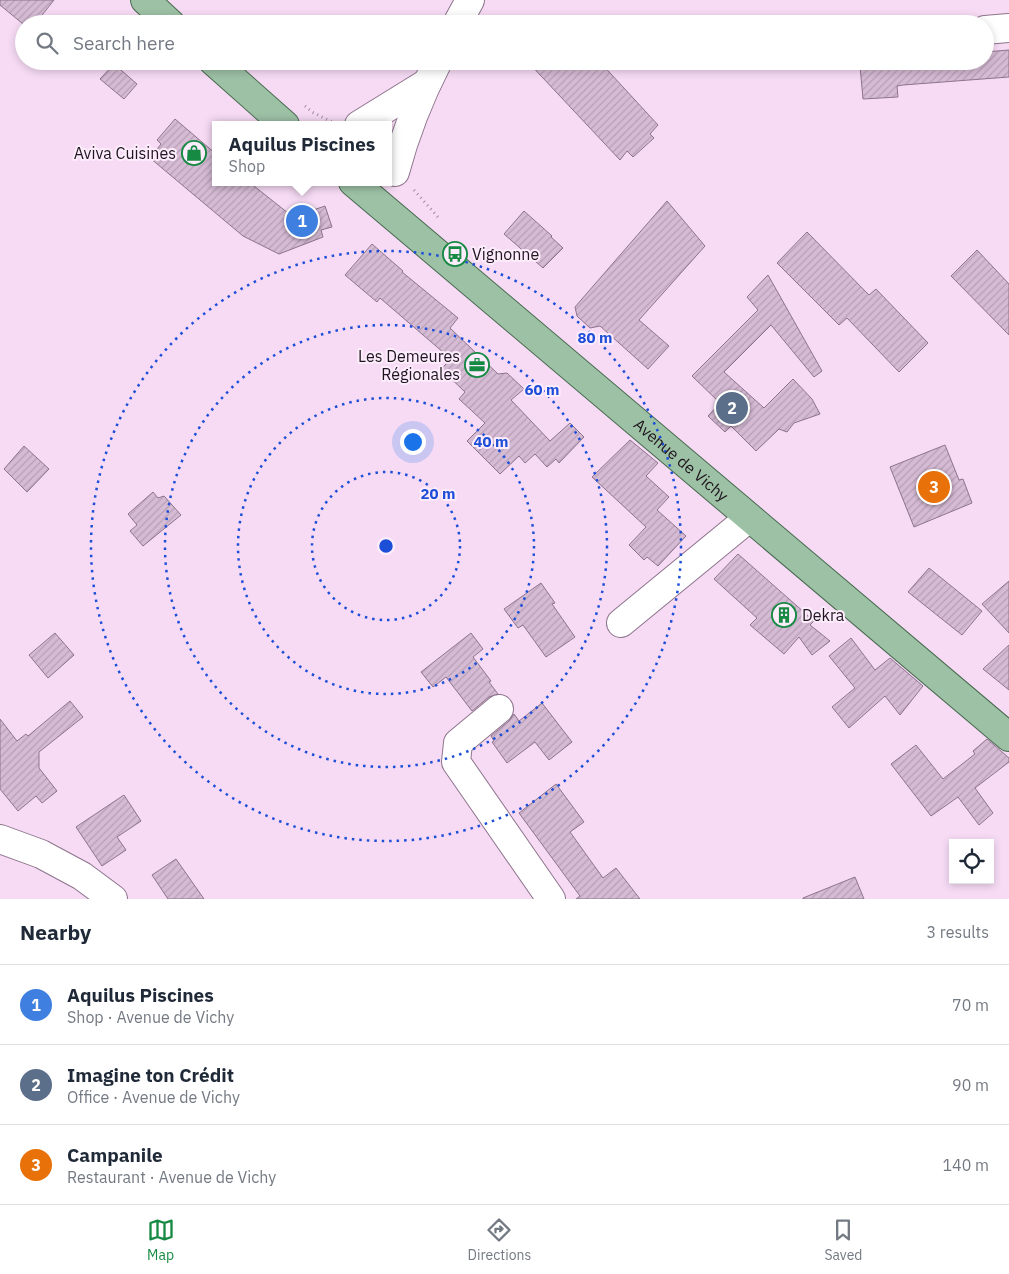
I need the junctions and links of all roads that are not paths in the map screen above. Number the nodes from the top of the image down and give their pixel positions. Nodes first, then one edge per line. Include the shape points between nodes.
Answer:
1 (145, 0) edge
2 (470, 0) edge
3 (162, 15) edge
4 (462, 15) edge
5 (1009, 28) edge
6 (994, 29) edge
7 (223, 70) edge
8 (432, 72) edge
9 (280, 121) edge
10 (365, 121) edge
11 (395, 172) dead end
12 (358, 186) edge
13 (749, 518) junction
14 (621, 623) dead end
15 (499, 709) dead end
16 (1009, 737) edge
17 (0, 839) edge
18 (113, 899) edge
19 (551, 899) edge

1 - 3 main road
2 - 4 street
5 - 6 street
7 - 9 main road
8 - 10 street
8 - 11 street
12 - 13 main road, Avenue de Vichy
13 - 14 street
13 - 16 main road, Avenue de Vichy
15 - 19 street via 458,743 456,762
17 - 18 street via 41,854 82,876

